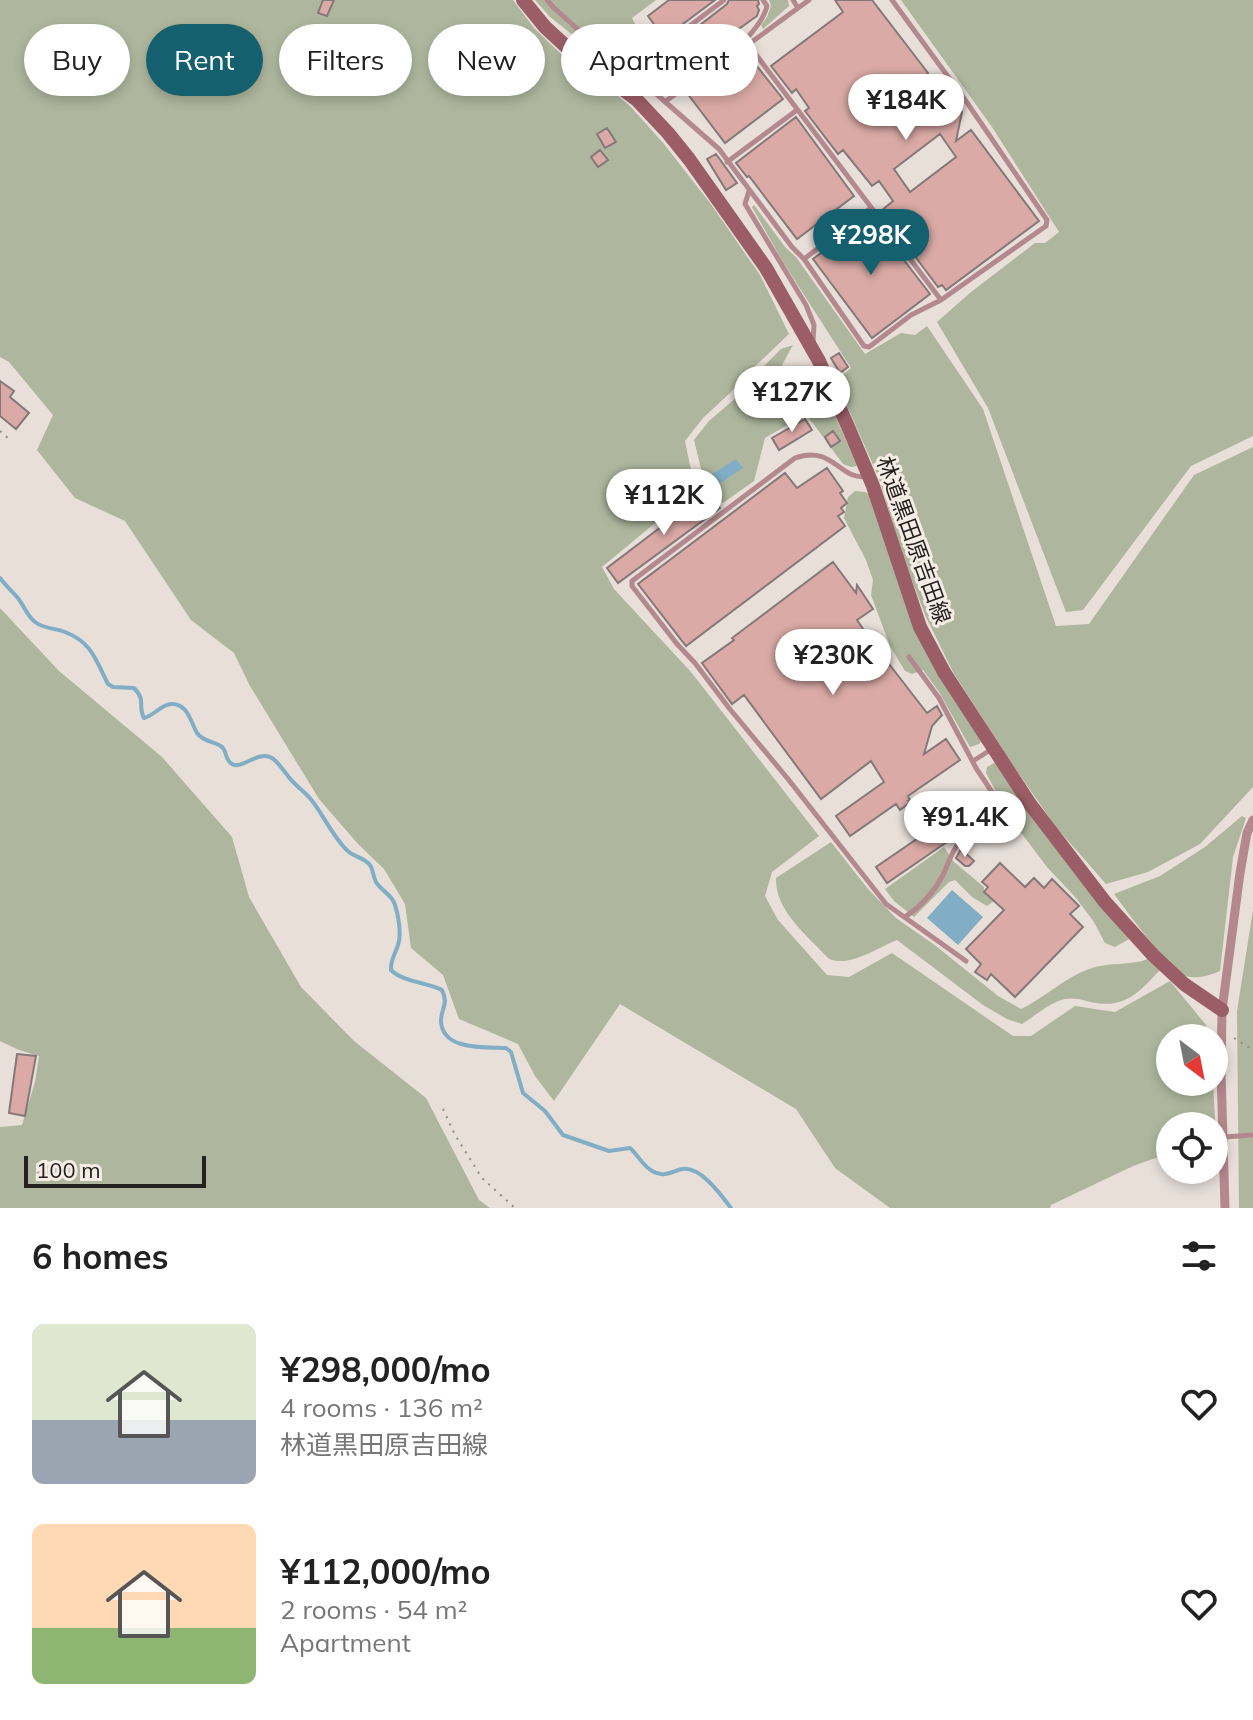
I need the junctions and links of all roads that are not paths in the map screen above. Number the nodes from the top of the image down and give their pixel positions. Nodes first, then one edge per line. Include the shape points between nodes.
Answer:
1 (523, 0) edge
2 (547, 0) edge
3 (724, 0) edge
4 (763, 0) edge
5 (793, 0) edge
6 (809, 0) edge
7 (892, 0) edge
8 (798, 8) junction
9 (572, 24) edge
10 (692, 24) edge
11 (758, 24) edge
12 (758, 35) edge
13 (758, 57) edge
14 (660, 96) edge
15 (673, 96) edge
16 (666, 101) junction
17 (797, 109) junction
18 (727, 162) junction
19 (749, 191) junction
20 (871, 208) junction
21 (804, 259) junction
22 (941, 300) junction
23 (813, 350) junction
24 (869, 476) junction
25 (909, 657) dead end
26 (993, 748) junction
27 (973, 761) junction
28 (1253, 820) edge
29 (1250, 836) edge
30 (905, 917) junction
31 (966, 961) dead end
32 (1222, 1010) junction
33 (1223, 1112) edge
34 (1253, 1135) edge
35 (1228, 1137) edge
36 (1224, 1184) edge
37 (1225, 1208) edge

1 - 23 street, 林道黒田原吉田線 via 571,51 637,100 668,133 766,268
2 - 9 lane
3 - 10 lane
4 - 11 lane via 767,6
5 - 8 lane
6 - 8 lane
7 - 22 lane via 1047,220 1046,226
8 - 12 lane
13 - 17 lane
14 - 16 lane
15 - 16 lane
16 - 18 lane
17 - 18 lane
17 - 20 lane
18 - 19 lane
19 - 21 lane
19 - 23 lane via 745,204 806,305 814,325
20 - 21 lane
20 - 22 lane
21 - 22 lane via 864,346
23 - 24 street, 林道黒田原吉田線
24 - 26 street, 林道黒田原吉田線 via 920,627
24 - 30 lane via 852,475 813,453 795,458 632,586 886,904
25 - 27 lane via 939,698
26 - 27 lane
26 - 32 street, 林道黒田原吉田線 via 1128,929 1184,984
27 - 30 lane via 1004,816 965,836 932,892
28 - 29 street
29 - 32 street
30 - 31 lane
32 - 33 street
34 - 35 lane
36 - 37 street

